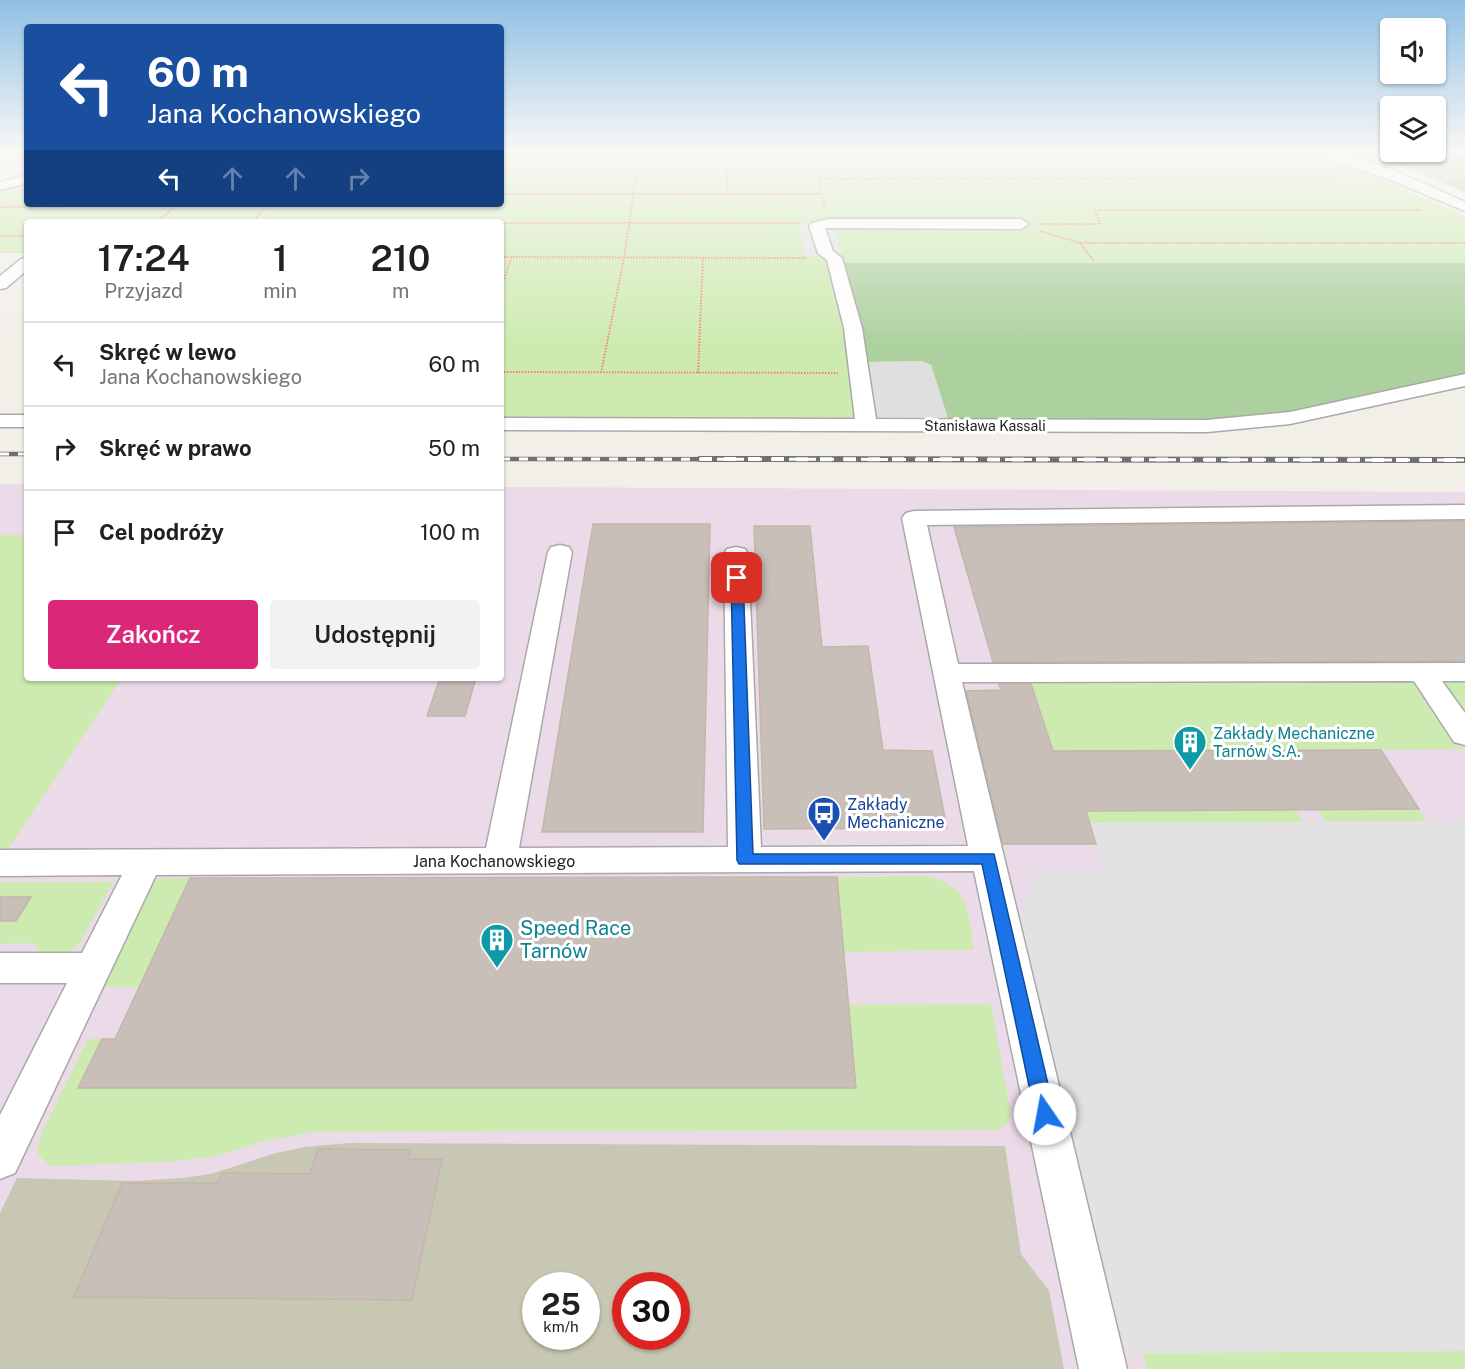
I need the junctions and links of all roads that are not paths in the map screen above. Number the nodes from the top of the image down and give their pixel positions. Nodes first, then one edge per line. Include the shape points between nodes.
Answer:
1 (1024, 224) road end
2 (9, 257) dead end
3 (24, 257) edge
4 (24, 264) edge
5 (0, 284) edge
6 (1465, 380) edge
7 (0, 421) edge
8 (24, 421) edge
9 (504, 424) edge
10 (866, 425) junction
11 (1465, 512) edge
12 (560, 552) dead end
13 (736, 555) dead end
14 (1422, 672) junction
15 (1465, 672) edge
16 (946, 673) junction
17 (1465, 735) edge
18 (989, 858) junction
19 (500, 860) junction
20 (745, 860) junction
21 (0, 863) edge
22 (145, 863) junction
23 (0, 968) edge
24 (94, 968) junction
25 (0, 1159) edge
26 (1104, 1369) edge

1 - 10 street via 827,217 817,226 826,253 834,258 853,328
2 - 3 street
4 - 5 street
6 - 10 street, Stanisława Kassali via 1252,424
7 - 8 street
9 - 10 street, Stanisława Kassali
11 - 16 street via 914,518
12 - 19 street
13 - 20 street
14 - 15 street
14 - 16 street
14 - 17 street
16 - 18 street
18 - 20 street, Jana Kochanowskiego
18 - 26 street
19 - 20 street, Jana Kochanowskiego
19 - 22 street, Jana Kochanowskiego
21 - 22 street, Jana Kochanowskiego
22 - 24 street
23 - 24 street
24 - 25 street

